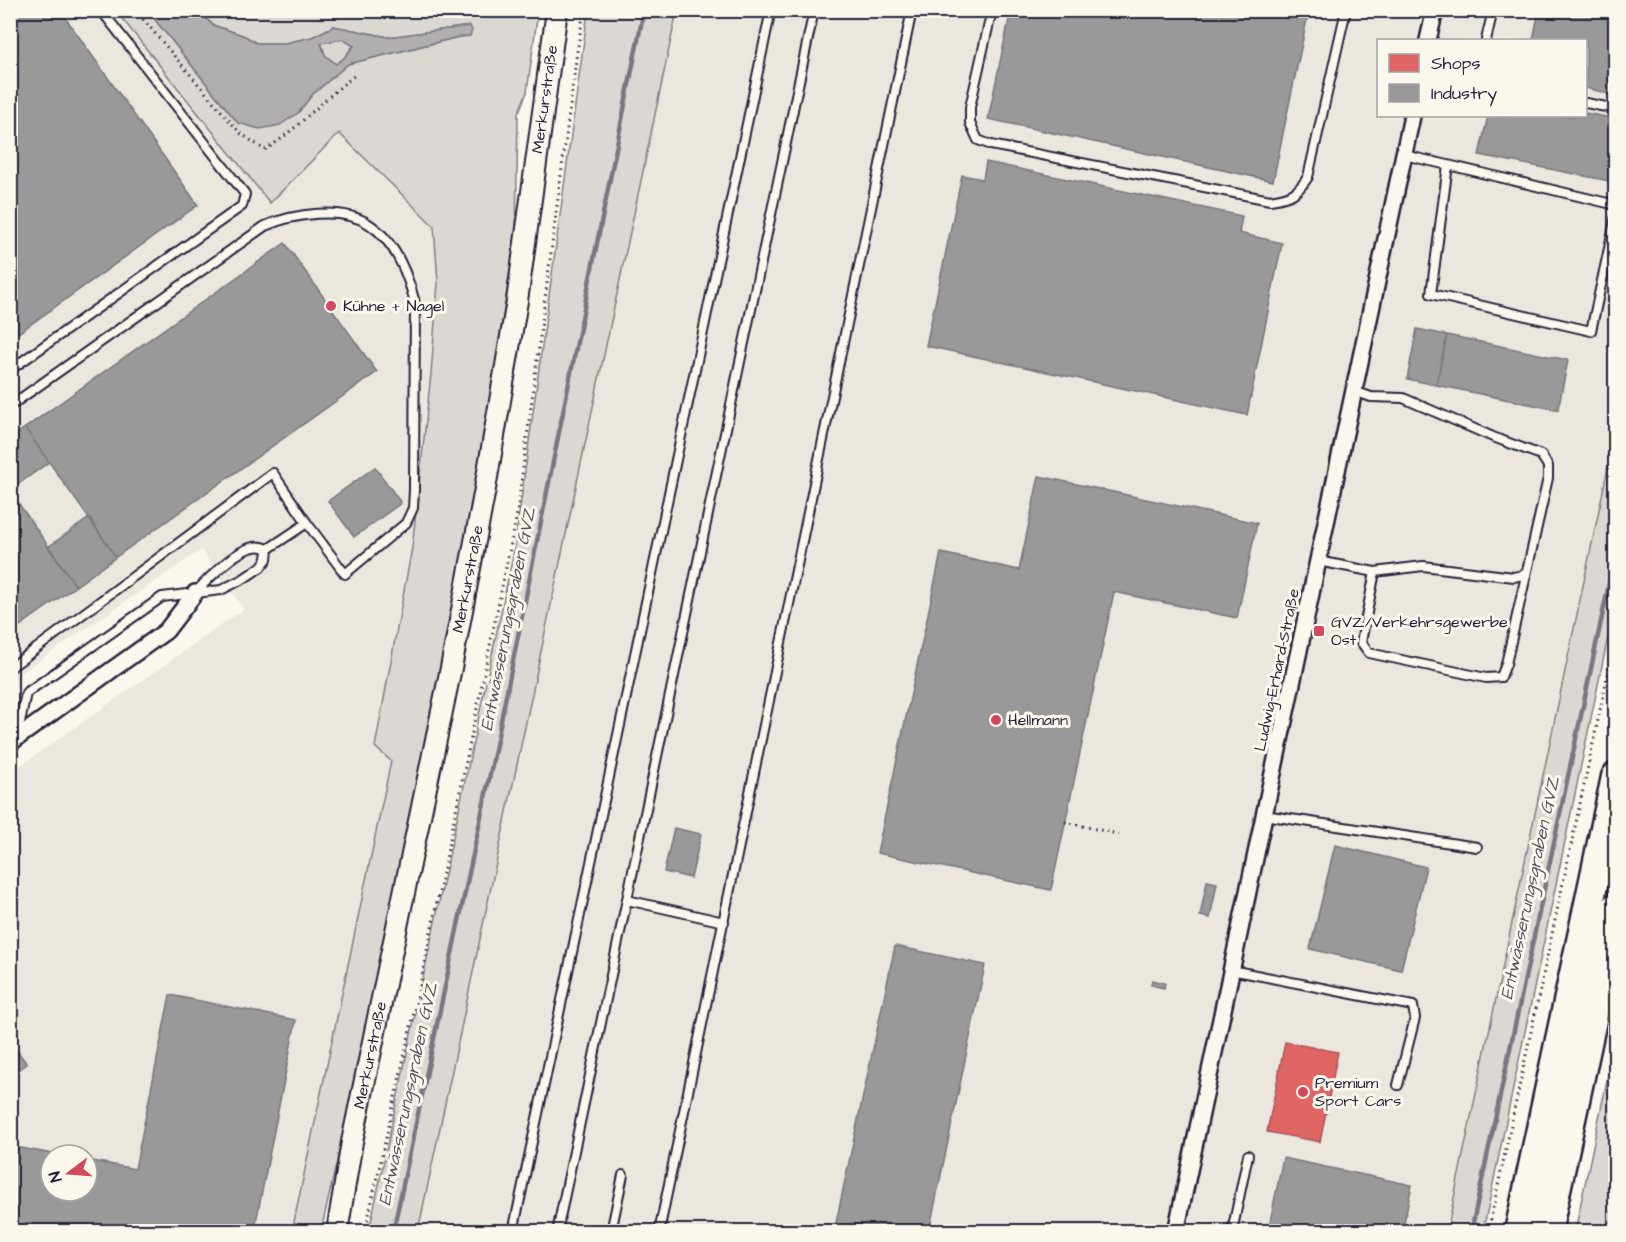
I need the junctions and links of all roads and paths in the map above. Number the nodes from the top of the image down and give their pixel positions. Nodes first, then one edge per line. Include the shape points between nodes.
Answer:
1 (101, 10) edge
2 (135, 10) edge
3 (557, 10) edge
4 (584, 10) edge
5 (771, 10) edge
6 (814, 10) edge
7 (912, 10) edge
8 (992, 10) edge
9 (1346, 10) edge
10 (1435, 10) edge
11 (1493, 10) edge
12 (1428, 39) edge
13 (1486, 39) edge
14 (354, 76) dead end
15 (1587, 103) edge
16 (1616, 109) edge
17 (1412, 117) edge
18 (1404, 155) junction
19 (1448, 165) junction
20 (1616, 205) edge
21 (1616, 216) edge
22 (10, 370) edge
23 (1354, 391) junction
24 (10, 406) edge
25 (307, 523) junction
26 (268, 549) junction
27 (1318, 561) junction
28 (1375, 572) junction
29 (1526, 574) junction
30 (195, 593) junction
31 (1616, 636) edge
32 (10, 668) edge
33 (14, 741) edge
34 (1616, 777) edge
35 (1264, 814) junction
36 (1065, 822) dead end
37 (1122, 835) dead end
38 (1477, 847) dead end
39 (627, 900) junction
40 (1616, 907) edge
41 (724, 922) junction
42 (1232, 970) junction
43 (1398, 1085) dead end
44 (352, 1142) junction
45 (1248, 1155) dead end
46 (623, 1175) dead end
47 (326, 1232) edge
48 (337, 1232) edge
49 (365, 1232) edge
50 (513, 1232) edge
51 (557, 1232) edge
52 (611, 1232) edge
53 (659, 1232) edge
54 (1176, 1232) edge
55 (1232, 1232) edge
56 (1488, 1232) edge
57 (1519, 1232) edge
58 (1547, 1232) edge

1 - 22 lane via 245,194 242,206
2 - 14 path via 240,133 265,150
3 - 44 street, Merkurstraße via 517,301 485,489
4 - 49 path via 517,514
5 - 50 lane
6 - 39 lane
7 - 41 lane
8 - 9 lane via 970,107 970,123 978,140 1270,200 1286,198 1300,190 1308,177
10 - 12 street
11 - 13 lane
15 - 16 lane
17 - 18 street, Ludwig-Erhard-Straße
18 - 19 lane
18 - 23 street, Ludwig-Erhard-Straße
19 - 20 lane
19 - 21 lane via 1431,294 1591,331
23 - 27 street, Ludwig-Erhard-Straße
23 - 29 lane via 1371,397 1402,398 1541,454 1548,466 1548,478
24 - 25 lane via 265,226 305,214 351,216 370,224 390,245 409,277 415,303 413,508 406,523 345,574
25 - 26 lane
25 - 32 lane via 273,473
26 - 30 lane via 251,548 224,565
26 - 30 lane via 261,567 243,579 221,590
27 - 28 lane
27 - 35 street, Ludwig-Erhard-Straße
28 - 29 lane via 1423,566
28 - 29 lane via 1361,642 1370,653 1486,678 1501,677
30 - 33 street via 166,631
30 - 33 lane via 162,597 26,693
31 - 56 path
34 - 57 highway
35 - 38 lane
35 - 42 street, Ludwig-Erhard-Straße
36 - 37 path
39 - 41 lane
39 - 51 lane
40 - 58 highway
41 - 53 lane
42 - 43 lane via 1413,1006 1415,1018
42 - 54 street, Ludwig-Erhard-Straße
44 - 47 street, Merkurstraße
44 - 48 street, Merkurstraße
45 - 55 lane
46 - 52 lane

